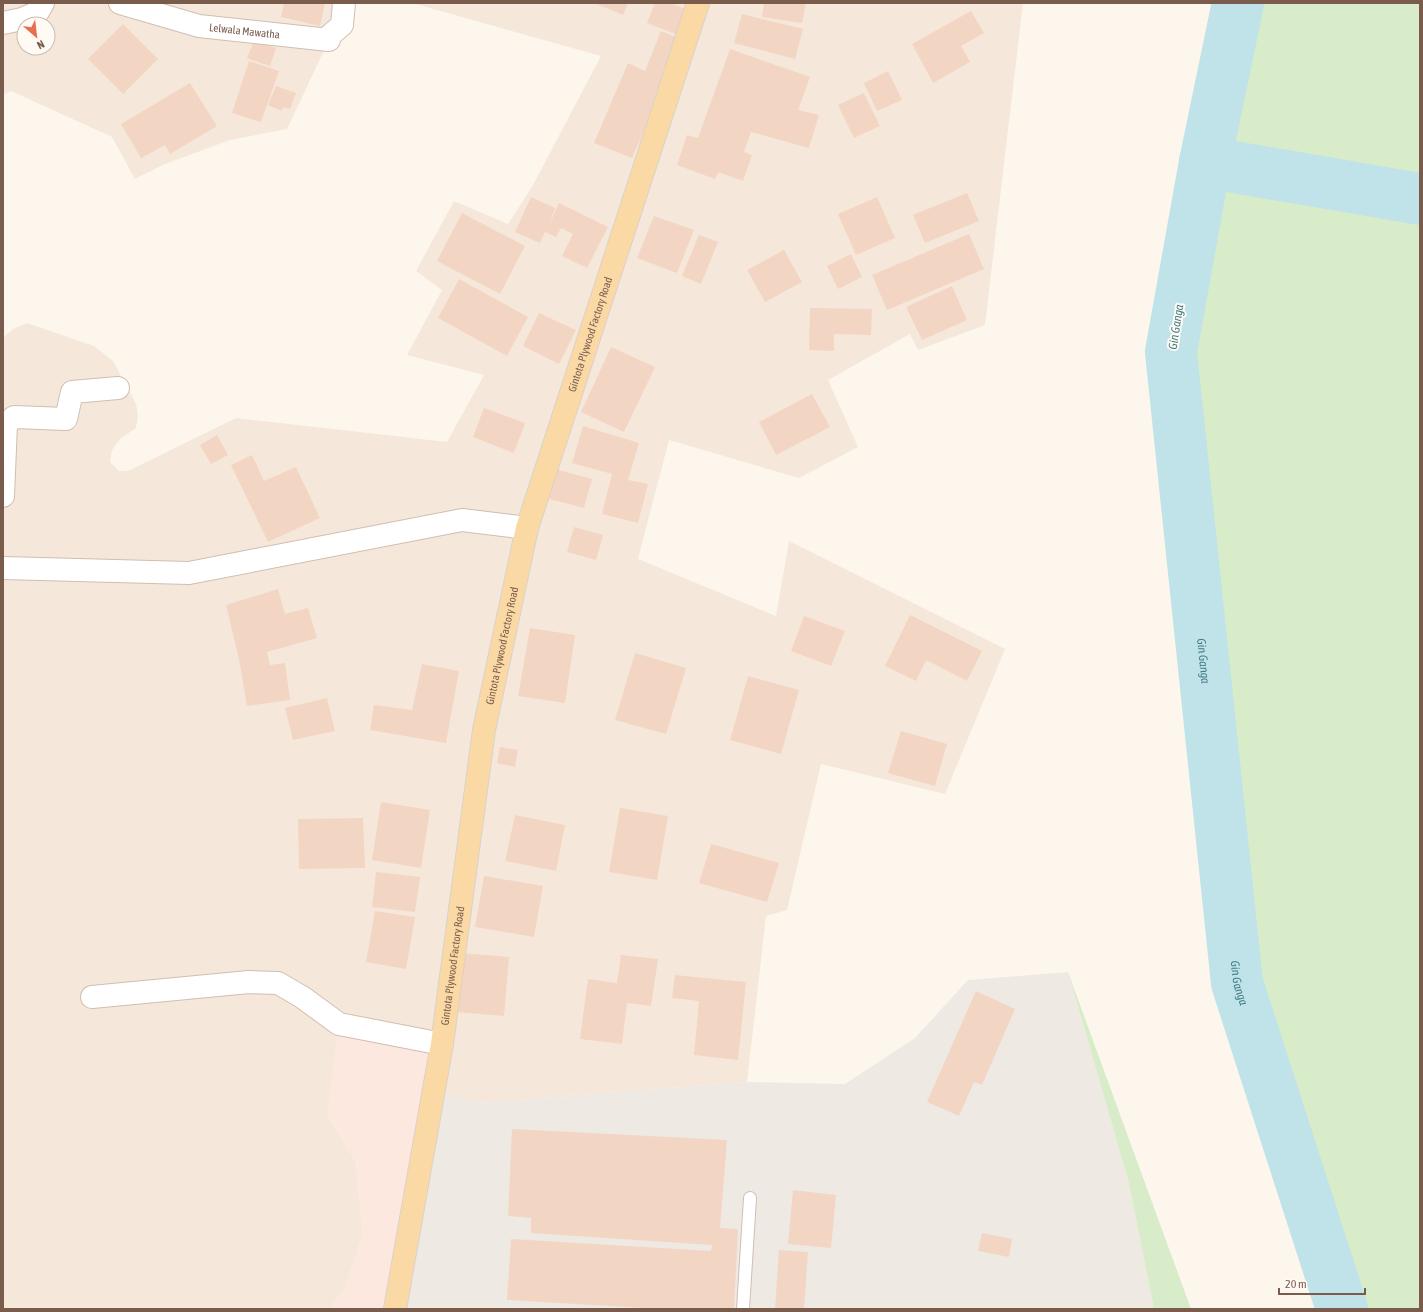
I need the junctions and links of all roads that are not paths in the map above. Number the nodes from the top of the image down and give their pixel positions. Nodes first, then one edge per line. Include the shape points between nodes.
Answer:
1 (43, 3) edge
2 (120, 3) edge
3 (344, 3) edge
4 (698, 3) edge
5 (3, 23) edge
6 (118, 388) dead end
7 (3, 496) edge
8 (527, 528) junction
9 (3, 568) edge
10 (92, 996) dead end
11 (442, 1044) junction
12 (750, 1198) dead end
13 (395, 1309) edge
14 (743, 1309) edge

1 - 5 street via 38,12 22,20
2 - 3 street, Lelwala Mawatha via 199,26 329,40 328,37 342,25
4 - 8 main road, Gintota Plywood Factory Road
6 - 7 street via 72,392 66,419 14,417 6,424
8 - 9 street via 462,520 189,572
8 - 11 main road, Gintota Plywood Factory Road via 484,730
10 - 11 street via 249,982 278,983 339,1024
11 - 13 main road, Gintota Plywood Factory Road
12 - 14 lane

